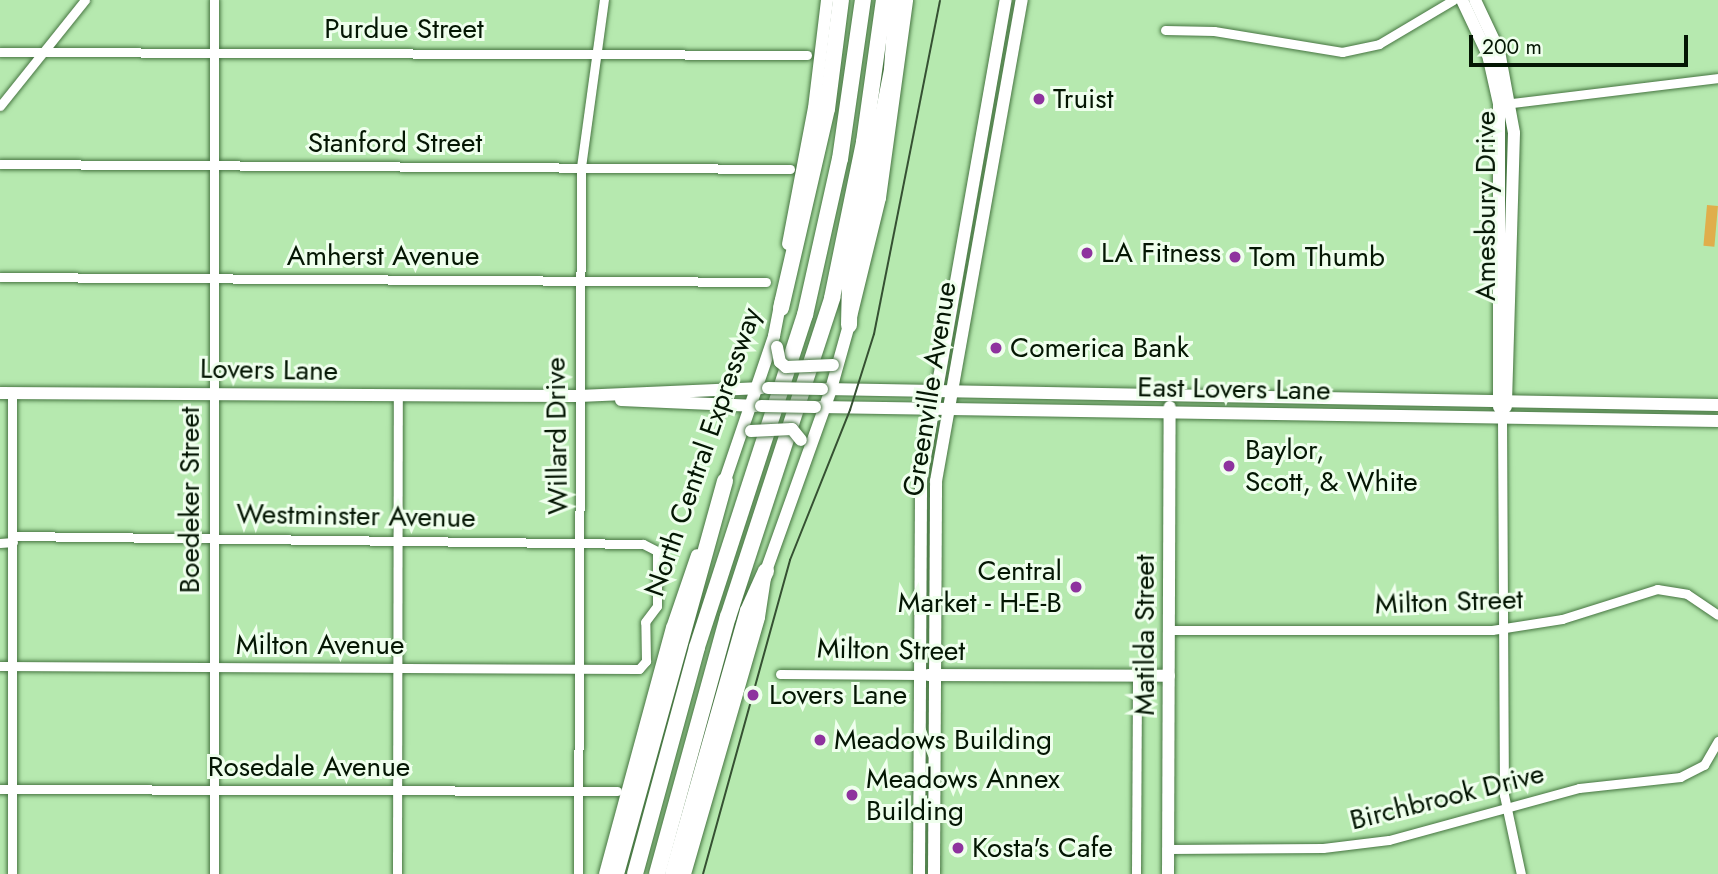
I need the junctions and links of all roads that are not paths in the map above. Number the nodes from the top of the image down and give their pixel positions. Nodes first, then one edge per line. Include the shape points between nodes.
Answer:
1 (85, 0) edge
2 (214, 0) edge
3 (604, 0) edge
4 (827, 0) edge
5 (841, 0) edge
6 (863, 0) edge
7 (884, 0) edge
8 (897, 0) edge
9 (907, 0) edge
10 (1006, 0) edge
11 (1022, 0) edge
12 (1454, 0) edge
13 (1462, 0) edge
14 (1475, 0) edge
15 (1003, 16) junction
16 (1018, 19) junction
17 (1165, 30) dead end
18 (214, 51) junction
19 (0, 52) edge
20 (44, 52) junction
21 (596, 53) junction
22 (807, 55) dead end
23 (1718, 78) edge
24 (1505, 104) junction
25 (0, 106) edge
26 (0, 164) edge
27 (214, 164) junction
28 (581, 167) junction
29 (790, 169) dead end
30 (0, 277) edge
31 (213, 278) junction
32 (579, 281) junction
33 (766, 282) dead end
34 (781, 308) junction
35 (849, 325) junction
36 (775, 341) junction
37 (842, 353) junction
38 (762, 388) junction
39 (826, 389) junction
40 (936, 392) junction
41 (6, 393) edge
42 (213, 393) junction
43 (951, 393) junction
44 (398, 396) junction
45 (579, 396) junction
46 (1170, 396) junction
47 (1335, 399) junction
48 (1503, 401) junction
49 (1689, 404) junction
50 (1718, 405) edge
51 (755, 406) junction
52 (820, 407) junction
53 (934, 410) junction
54 (948, 410) junction
55 (1170, 412) junction
56 (1336, 415) junction
57 (1502, 418) junction
58 (1689, 421) junction
59 (1718, 421) edge
60 (737, 443) junction
61 (802, 475) junction
62 (725, 481) junction
63 (213, 536) junction
64 (13, 539) junction
65 (398, 540) junction
66 (0, 542) edge
67 (580, 543) junction
68 (766, 571) junction
69 (1718, 615) edge
70 (1501, 629) junction
71 (1170, 630) junction
72 (0, 666) edge
73 (13, 666) junction
74 (213, 667) junction
75 (399, 668) junction
76 (581, 668) junction
77 (639, 668) joint
78 (780, 674) dead end
79 (920, 674) junction
80 (935, 676) junction
81 (1137, 676) junction
82 (1169, 676) junction
83 (1718, 741) edge
84 (0, 789) edge
85 (213, 789) junction
86 (397, 789) junction
87 (13, 790) junction
88 (580, 791) junction
89 (617, 791) dead end
90 (1506, 808) junction
91 (919, 843) junction
92 (935, 843) junction
93 (1168, 849) junction
94 (12, 874) edge
95 (214, 874) edge
96 (397, 874) edge
97 (578, 874) edge
98 (605, 874) edge
99 (616, 874) edge
100 (635, 874) edge
101 (657, 874) edge
102 (673, 874) edge
103 (685, 874) edge
104 (919, 874) edge
105 (934, 874) edge
106 (1136, 874) edge
107 (1168, 874) edge
108 (1521, 874) edge

1 - 20 street
2 - 18 street, Boedeker Street
3 - 21 street, Willard Drive
4 - 34 main road, North Central Expressway via 814,108 779,287
5 - 34 highway via 827,110
6 - 100 highway, North Central Expressway via 840,159 812,289 697,648
7 - 101 highway via 864,142 832,298 724,630
8 - 35 highway via 887,106 850,282
9 - 35 main road via 880,198
10 - 15 main road, Greenville Avenue
11 - 16 main road, Greenville Avenue
12 - 17 street via 1379,44 1342,52 1213,31
13 - 24 main road, Amesbury Drive
14 - 24 main road, Amesbury Drive via 1499,51
15 - 16 main road
15 - 40 main road, Greenville Avenue
16 - 43 main road, Greenville Avenue
18 - 20 street, Purdue Street
18 - 21 street, Purdue Street
18 - 27 street, Boedeker Street
19 - 20 street, Purdue Street
20 - 25 street
21 - 22 street, Purdue Street
21 - 28 street, Willard Drive
23 - 24 street
24 - 48 main road, Amesbury Drive
26 - 27 street, Stanford Street
27 - 28 street, Stanford Street
27 - 31 street, Boedeker Street
28 - 29 street, Stanford Street
28 - 32 street, Willard Drive
30 - 31 street, Amherst Avenue
31 - 32 street, Amherst Avenue
31 - 42 street, Boedeker Street
32 - 33 street, Amherst Avenue
32 - 45 street, Willard Drive
34 - 36 main road, North Central Expressway
35 - 37 main road
36 - 37 main road, bridge via 780,362 786,367 832,365
36 - 38 main road, North Central Expressway
37 - 39 main road
38 - 39 main road, East Lovers Lane, bridge
38 - 45 main road, Lovers Lane
38 - 51 main road, North Central Expressway
39 - 40 main road, East Lovers Lane
39 - 52 main road
40 - 43 main road, East Lovers Lane
40 - 53 main road, Greenville Avenue
41 - 42 main road, Lovers Lane
41 - 64 street
42 - 44 main road, Lovers Lane
42 - 63 street, Boedeker Street
43 - 46 main road, East Lovers Lane
43 - 54 main road, Greenville Avenue
44 - 45 main road, Lovers Lane
44 - 65 street
45 - 51 main road, Lovers Lane
45 - 67 street, Willard Drive
46 - 47 main road, East Lovers Lane
46 - 55 main road, Matilda Street
47 - 48 main road, East Lovers Lane
47 - 56 main road
48 - 49 main road, East Lovers Lane
48 - 57 main road, Amesbury Drive
49 - 50 main road, East Lovers Lane
49 - 58 main road
51 - 52 main road, East Lovers Lane, bridge
51 - 60 main road, North Central Expressway
52 - 53 main road, East Lovers Lane
52 - 61 main road
53 - 54 main road, East Lovers Lane
53 - 79 main road, Greenville Avenue via 919,504
54 - 55 main road, East Lovers Lane
54 - 80 main road, Greenville Avenue via 934,504
55 - 56 main road, East Lovers Lane
55 - 71 main road, Matilda Street
56 - 57 main road, East Lovers Lane
57 - 58 main road, East Lovers Lane
57 - 70 street, Amesbury Drive
58 - 59 main road, East Lovers Lane
60 - 61 main road, bridge via 751,431 792,429 801,440
60 - 62 main road, North Central Expressway
61 - 68 main road
62 - 98 main road, North Central Expressway via 672,628
62 - 99 highway
63 - 64 street, Westminster Avenue
63 - 65 street, Westminster Avenue
63 - 74 street, Boedeker Street
64 - 66 street, Westminster Avenue
64 - 73 street
65 - 67 street, Westminster Avenue
65 - 75 street
67 - 76 street, Willard Drive
67 - 77 street, Westminster Avenue via 655,548 657,606 645,622 646,661
68 - 102 highway via 748,611
68 - 103 main road via 759,617
69 - 70 street, Milton Street via 1687,594 1657,589 1562,619
70 - 71 street, Milton Street
70 - 90 street, Amesbury Drive
71 - 82 main road, Matilda Street
72 - 73 street, Milton Avenue
73 - 74 street, Milton Avenue
73 - 87 street
74 - 75 street, Milton Avenue
74 - 85 street, Boedeker Street
75 - 76 street, Milton Avenue
75 - 86 street
76 - 77 street, Milton Avenue
76 - 88 street, Willard Drive
78 - 79 street, Milton Street
79 - 80 main road, Milton Street
79 - 91 main road, Greenville Avenue
80 - 81 main road, Milton Street
80 - 92 main road, Greenville Avenue
81 - 82 main road, Milton Street
81 - 106 street
82 - 93 main road, Matilda Street
83 - 90 street, Birchbrook Drive via 1704,765 1680,777 1579,788
84 - 87 street, Rosedale Avenue
85 - 86 street, Rosedale Avenue
85 - 87 street, Rosedale Avenue
85 - 95 street, Boedeker Street
86 - 88 street, Rosedale Avenue
86 - 96 street
87 - 94 street
88 - 89 street, Rosedale Avenue
88 - 97 street, Willard Drive
90 - 93 street, Birchbrook Drive via 1353,846
90 - 108 street, Amesbury Drive
91 - 92 main road
91 - 104 main road, Greenville Avenue
92 - 105 main road, Greenville Avenue
93 - 107 main road, Matilda Street

